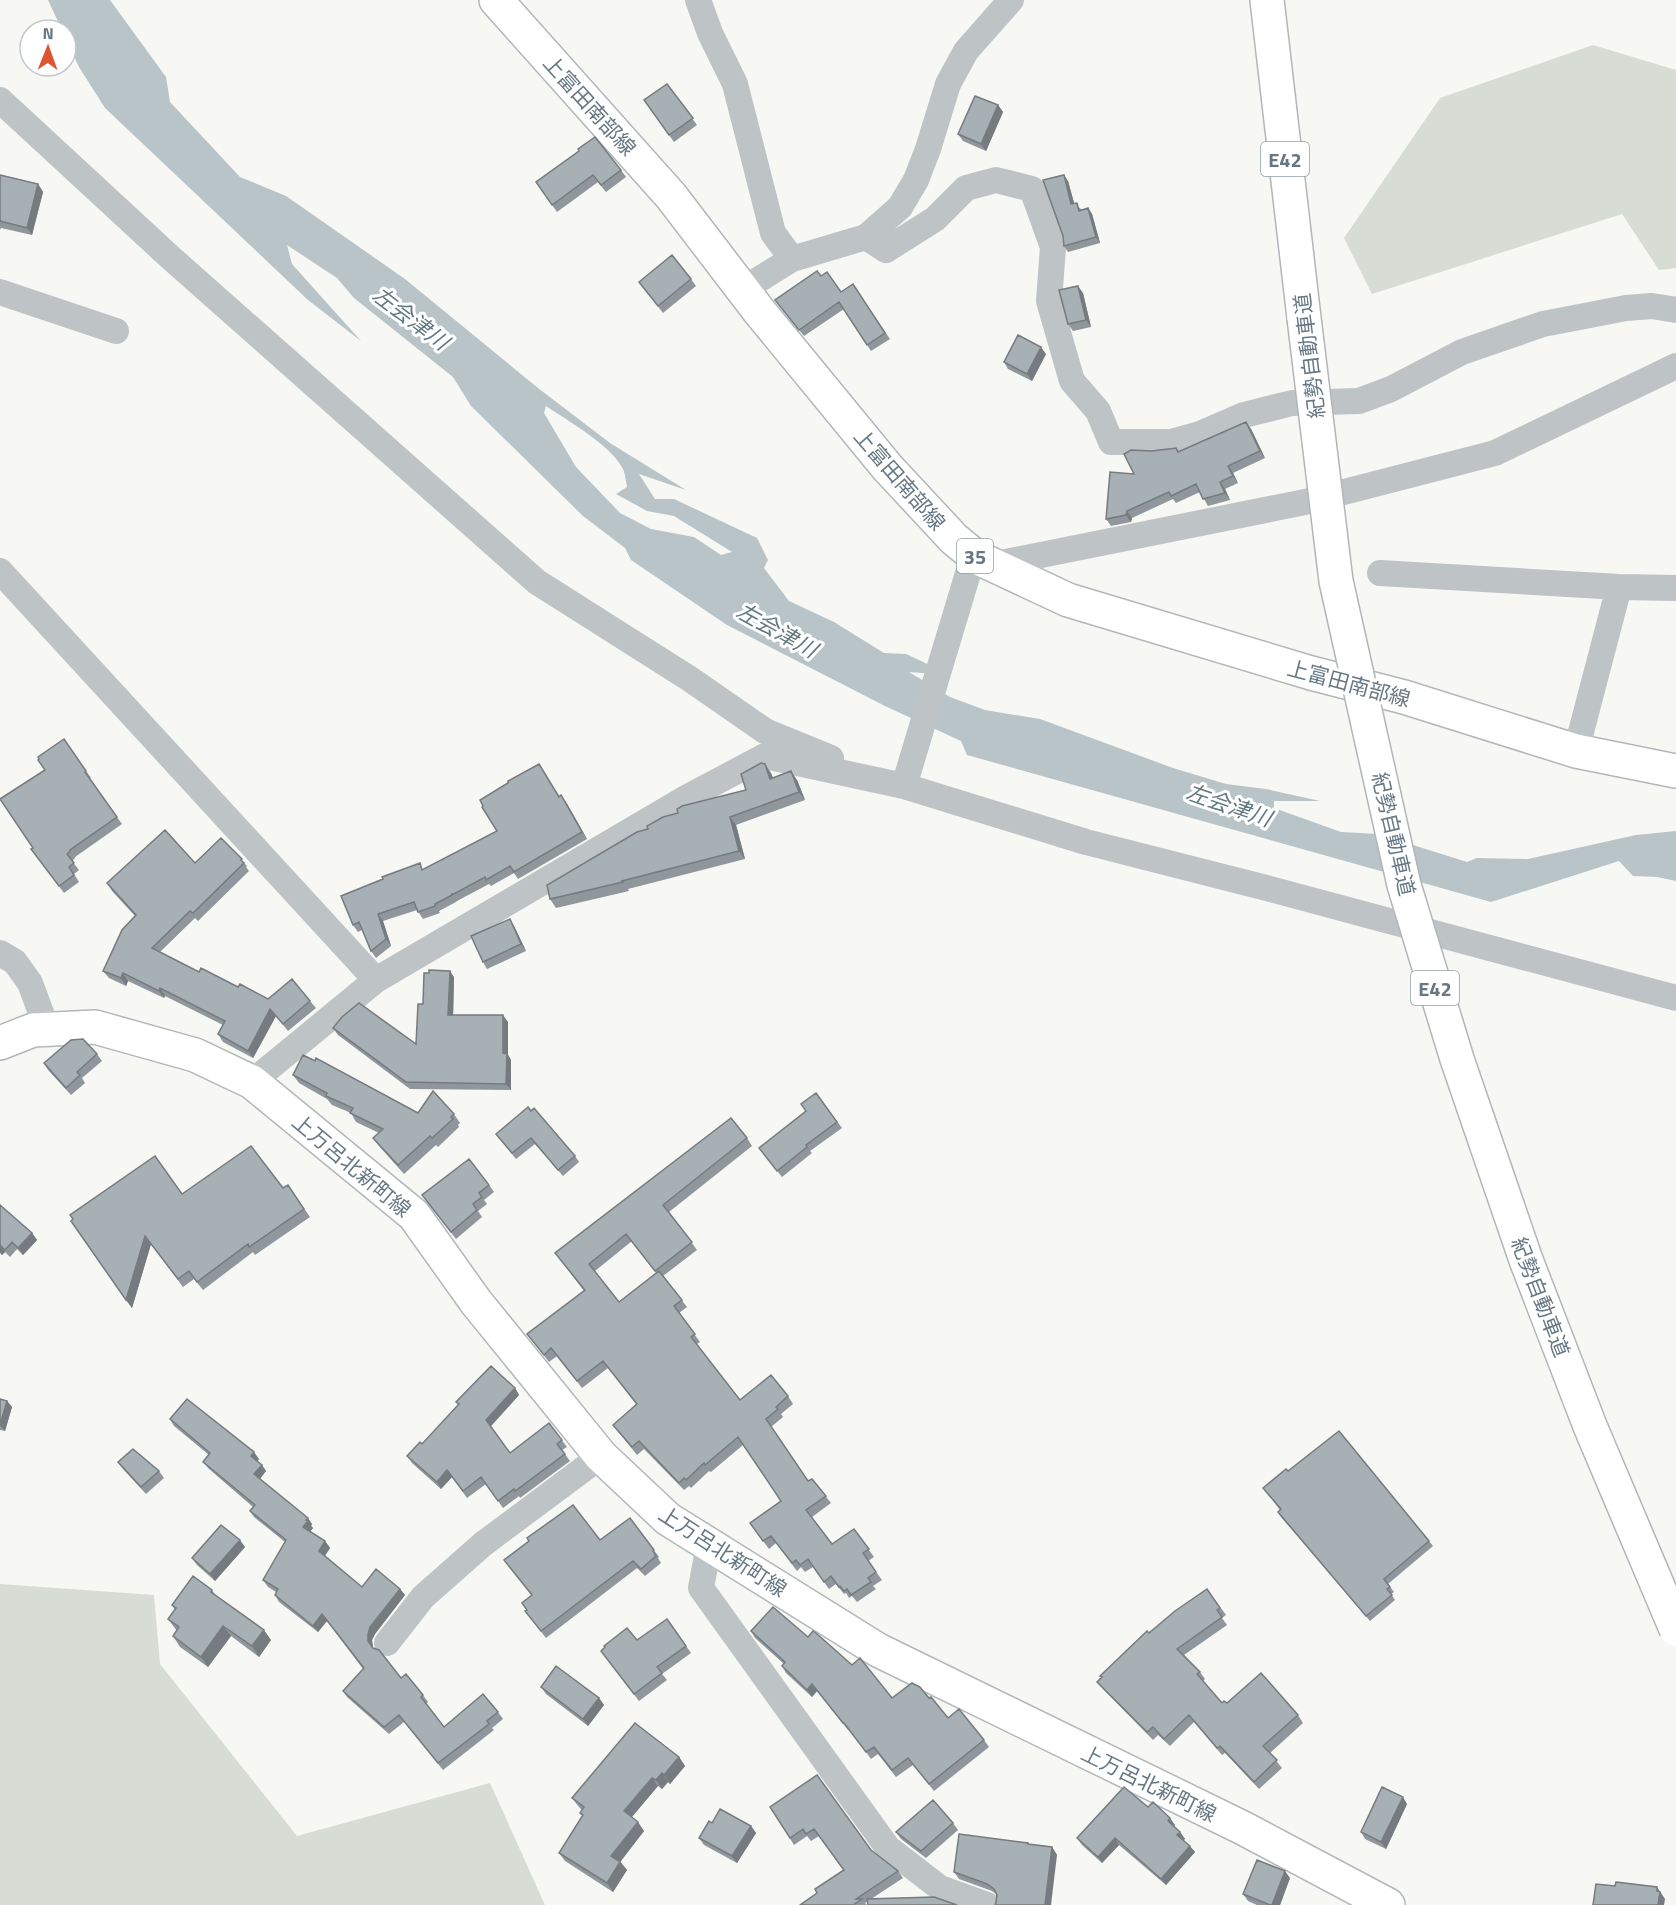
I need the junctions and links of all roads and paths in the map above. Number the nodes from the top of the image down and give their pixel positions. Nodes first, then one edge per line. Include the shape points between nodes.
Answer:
1 (496, 0) edge
2 (699, 0) edge
3 (1011, 0) edge
4 (1267, 0) edge
5 (0, 100) edge
6 (866, 237) junction
7 (792, 259) junction
8 (742, 290) junction
9 (0, 292) edge
10 (1676, 310) edge
11 (116, 331) dead end
12 (1676, 366) edge
13 (983, 561) junction
14 (0, 571) edge
15 (1380, 573) dead end
16 (1619, 587) junction
17 (1676, 588) edge
18 (1576, 751) junction
19 (1676, 771) edge
20 (907, 776) junction
21 (0, 953) edge
22 (376, 980) junction
23 (1676, 998) edge
24 (47, 1029) junction
25 (0, 1043) edge
26 (252, 1082) junction
27 (601, 1456) junction
28 (709, 1545) junction
29 (1676, 1629) edge
30 (387, 1643) dead end
31 (987, 1905) edge
32 (1388, 1905) edge

1 - 8 main road, 上富田南部線 / 35 via 671,196
2 - 7 street via 735,84 773,233
3 - 6 street via 966,51 948,84 928,150 900,207
4 - 29 main road, 紀勢自動車道 / E42, bridge via 1336,581 1404,885 1456,1059 1526,1260 1590,1426
5 - 20 street via 180,266 537,582 765,731
6 - 7 street
6 - 10 street via 886,250 935,219 966,188 996,180 1032,189 1053,247 1049,301 1072,381 1098,411 1111,442 1171,442 1244,415 1292,403 1359,401 1462,351 1543,324 1626,308 1652,306
7 - 8 street
8 - 13 main road, 上富田南部線 / 35 via 886,467 954,539
9 - 11 street
12 - 13 street via 1495,453 1305,502
13 - 18 main road, 上富田南部線 / 35 via 1068,600
13 - 20 street via 969,570
14 - 22 street
15 - 16 street
16 - 17 street
16 - 18 street
18 - 19 main road, 上富田南部線 / 35
20 - 22 street via 765,756 686,798
20 - 23 street via 1086,842
21 - 24 street via 15,962 30,983
22 - 26 street
24 - 25 main road, 上万呂北新町線 via 33,1030
24 - 26 main road, 上万呂北新町線 via 105,1030 195,1055
26 - 27 main road, 上万呂北新町線 via 414,1215 476,1302
27 - 28 main road, 上万呂北新町線 via 668,1519
27 - 30 street via 483,1544 423,1597
28 - 31 street via 701,1588 888,1848 940,1888
28 - 32 main road, 上万呂北新町線 via 878,1650 1243,1828

